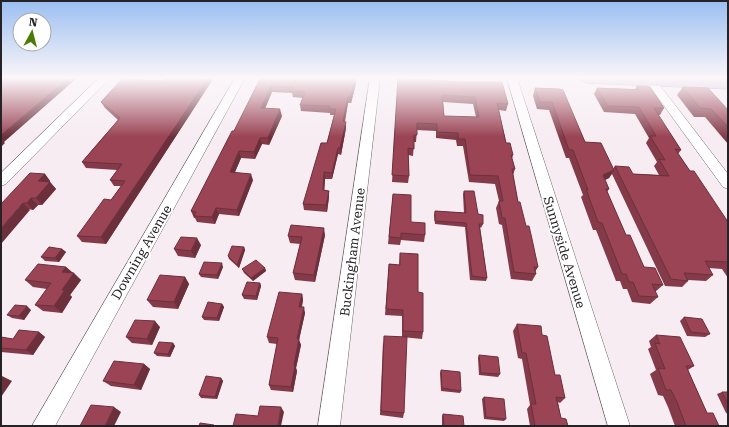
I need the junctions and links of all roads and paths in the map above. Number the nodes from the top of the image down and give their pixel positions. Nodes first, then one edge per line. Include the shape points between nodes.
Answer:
1 (85, 98) edge
2 (229, 98) edge
3 (372, 98) edge
4 (518, 98) edge
5 (664, 98) edge
6 (1, 181) edge
7 (728, 184) edge
8 (43, 426) edge
9 (329, 426) edge
10 (619, 426) edge

1 - 6 street
2 - 8 street, Downing Avenue
3 - 9 street, Buckingham Avenue
4 - 10 street, Sunnyside Avenue
5 - 7 street

